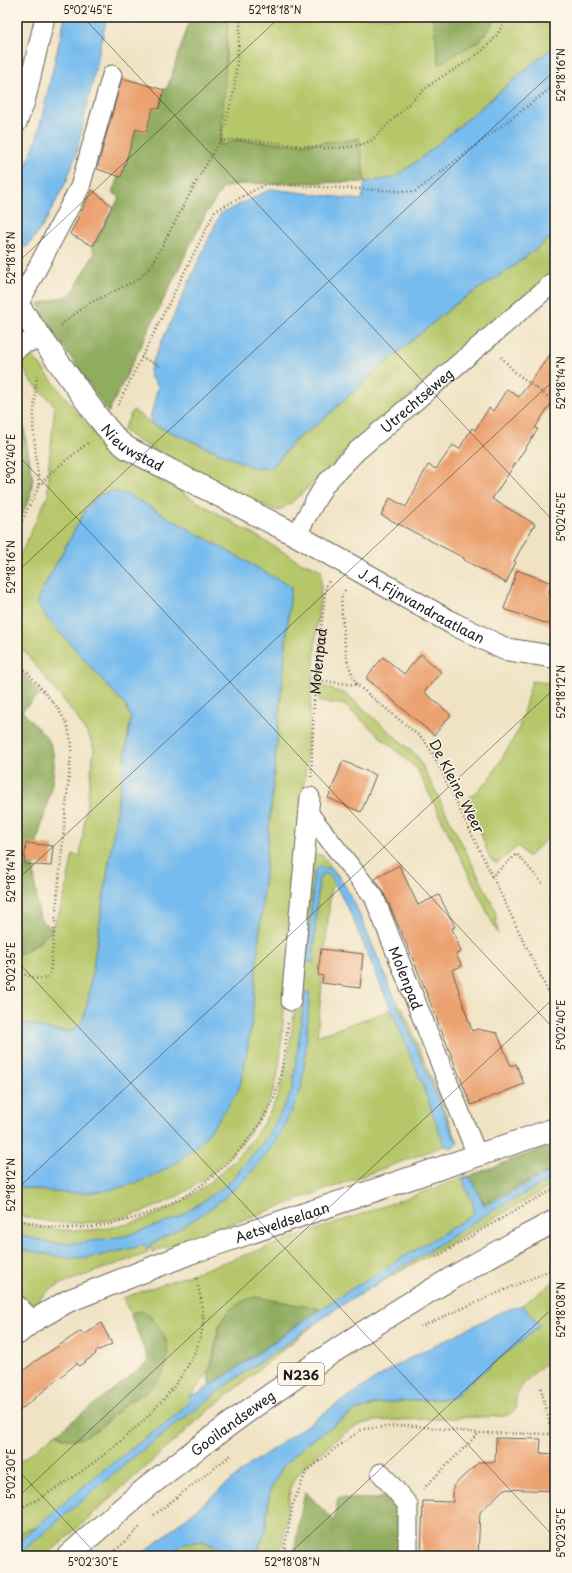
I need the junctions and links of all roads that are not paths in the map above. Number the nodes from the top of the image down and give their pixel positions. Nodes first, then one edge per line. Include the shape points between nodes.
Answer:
1 (45, 17) edge
2 (112, 75) dead end
3 (21, 103) edge
4 (17, 123) edge
5 (555, 281) edge
6 (18, 304) edge
7 (43, 339) junction
8 (17, 349) edge
9 (296, 535) junction
10 (555, 658) edge
11 (291, 1001) road end
12 (555, 1129) edge
13 (477, 1155) junction
14 (555, 1221) edge
15 (17, 1305) edge
16 (25, 1328) edge
17 (381, 1472) dead end
18 (68, 1556) edge
19 (408, 1556) edge

1 - 3 street
2 - 6 street via 80,187
3 - 4 street
5 - 9 street, Utrechtseweg via 357,451 325,484
6 - 7 street, Nieuwstad
7 - 8 street
7 - 9 street, Nieuwstad via 117,440
9 - 10 street, J.A.Fijnvandraatlaan via 454,624 505,649
11 - 13 street, Molenpad via 310,806 374,897
12 - 13 street, Aetsveldselaan
13 - 16 street, Aetsveldselaan via 190,1253 68,1301
14 - 18 street, Gooilandseweg / N236 via 440,1286 314,1365 150,1485
15 - 16 street
17 - 19 street via 408,1506

